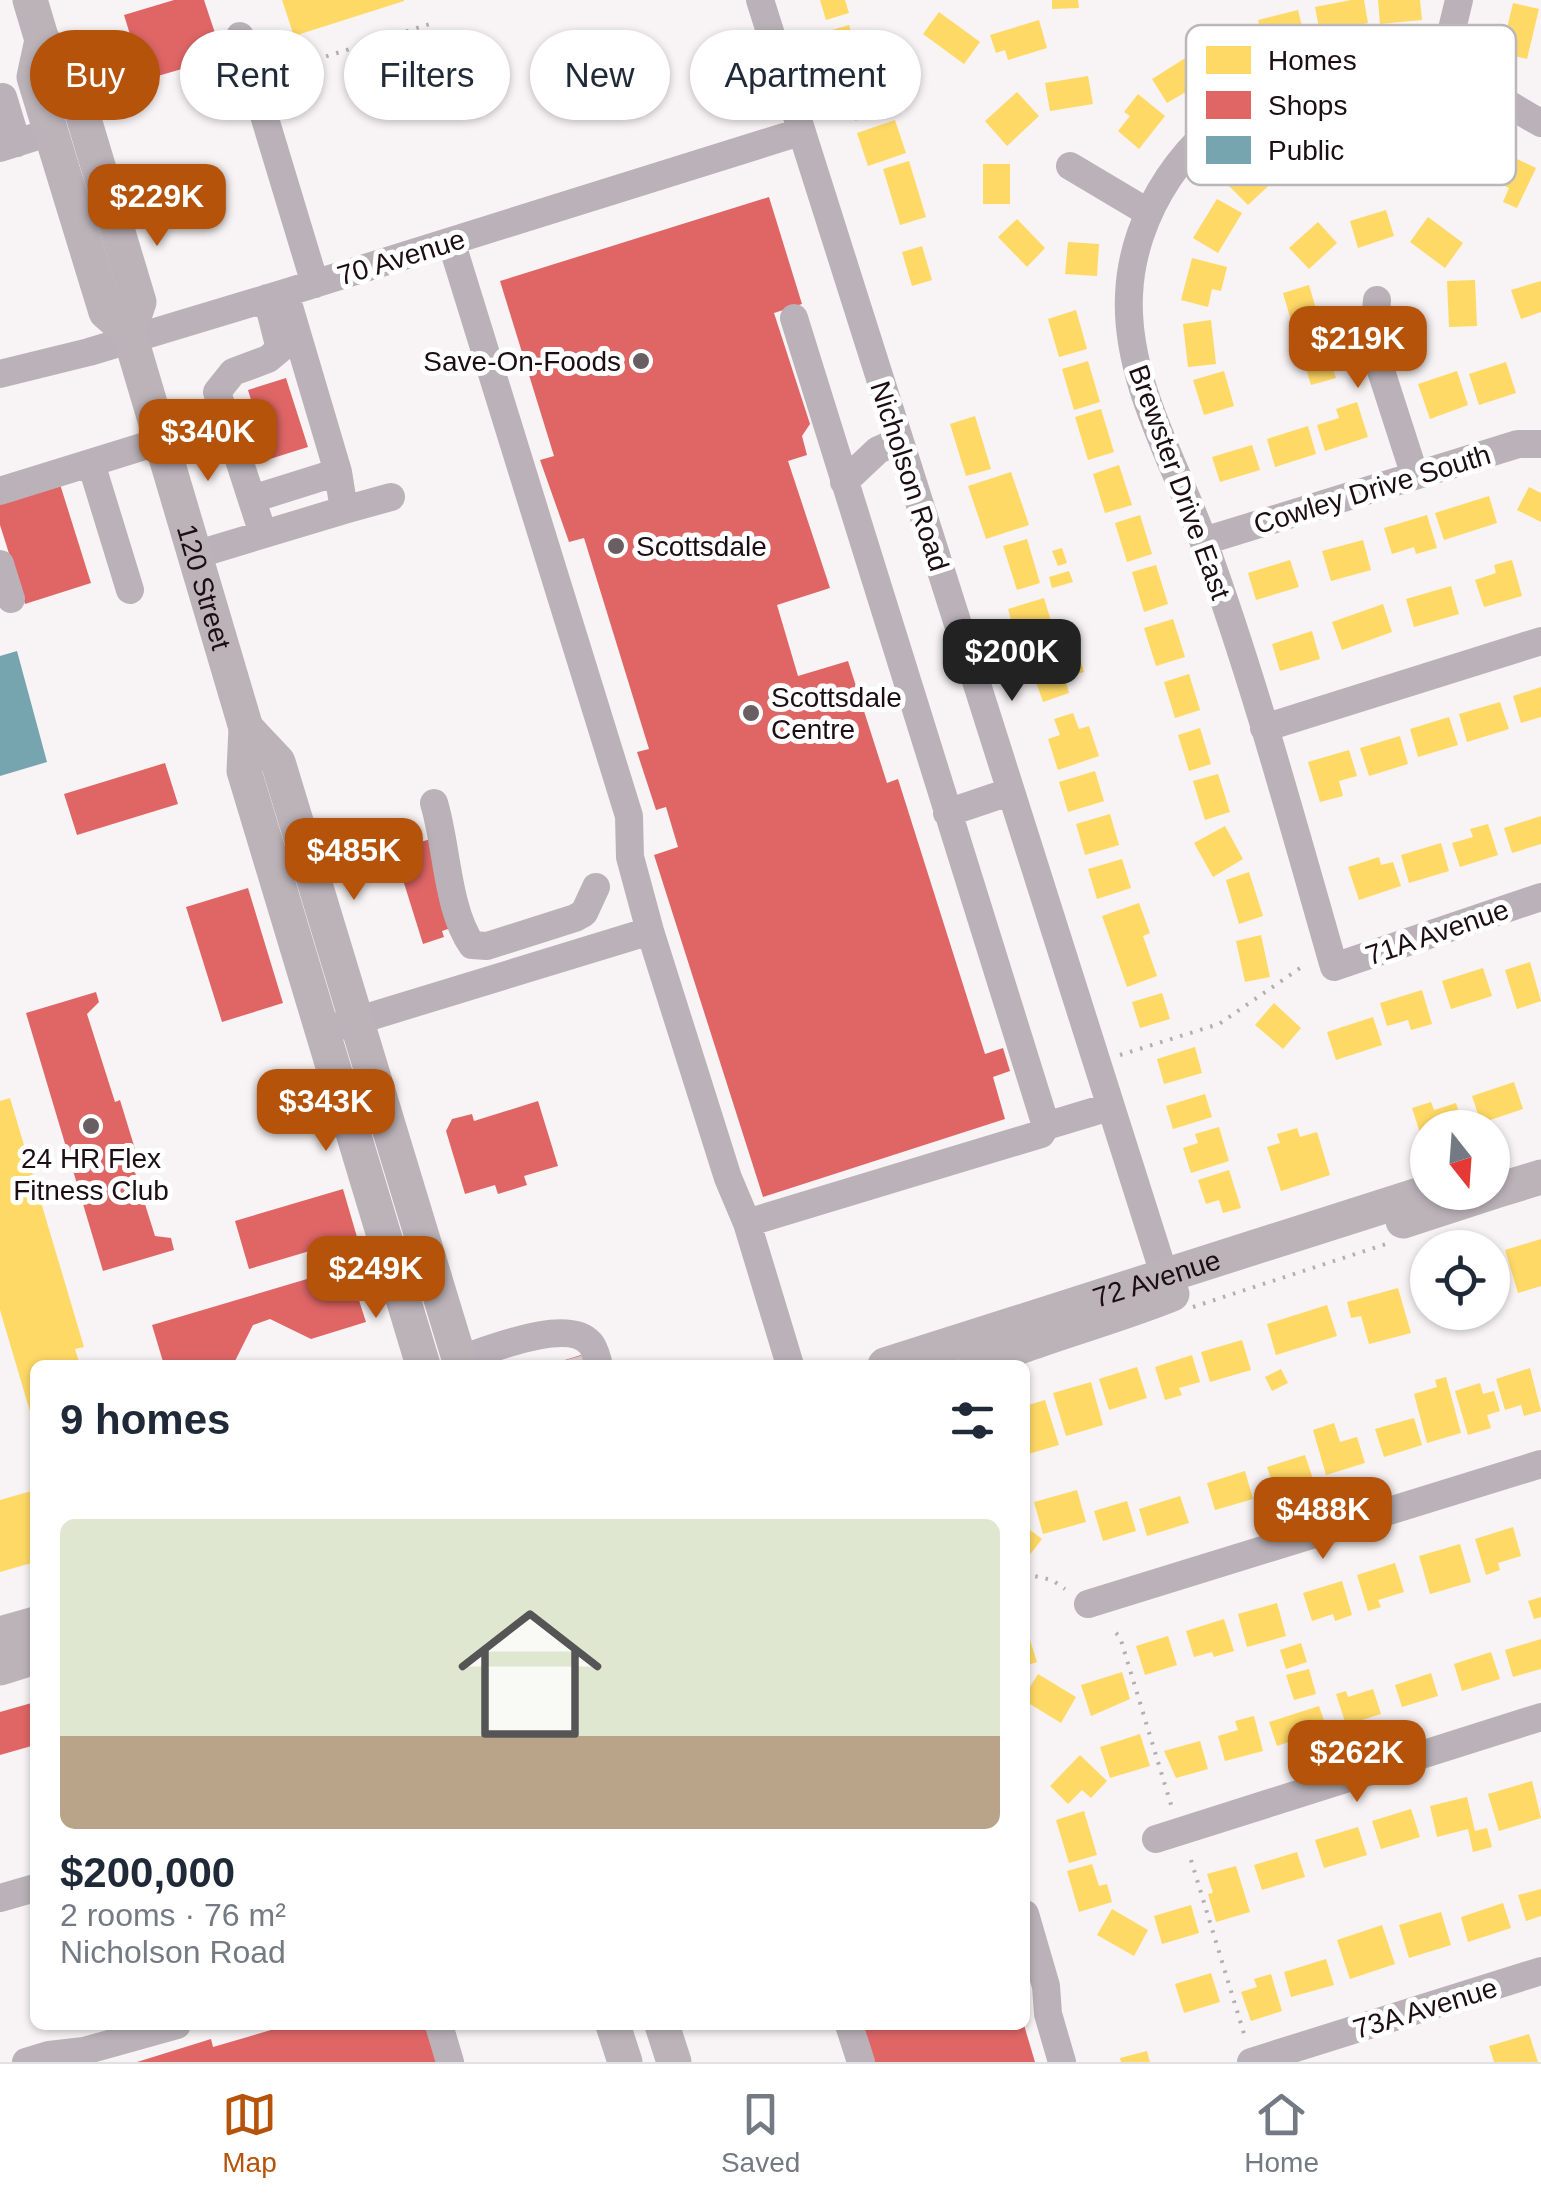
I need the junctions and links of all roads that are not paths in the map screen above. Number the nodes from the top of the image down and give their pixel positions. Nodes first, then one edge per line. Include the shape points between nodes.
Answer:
1 (30, 0) edge
2 (760, 0) edge
3 (1459, 0) edge
4 (1453, 25) edge
5 (39, 30) edge
6 (3, 97) dead end
7 (1516, 110) edge
8 (47, 120) edge
9 (84, 120) edge
10 (265, 120) edge
11 (1541, 123) edge
12 (51, 132) junction
13 (800, 132) junction
14 (8, 145) edge
15 (1186, 156) edge
16 (1070, 166) dead end
17 (1149, 213) junction
18 (452, 241) junction
19 (315, 284) junction
20 (276, 296) junction
21 (1377, 300) dead end
22 (794, 318) dead end
23 (130, 336) junction
24 (0, 374) edge
25 (161, 441) junction
26 (899, 441) junction
27 (1541, 444) edge
28 (92, 463) junction
29 (1414, 473) junction
30 (333, 474) junction
31 (844, 482) junction
32 (0, 491) edge
33 (391, 497) dead end
34 (252, 499) junction
35 (344, 510) junction
36 (263, 534) junction
37 (1204, 541) junction
38 (195, 555) junction
39 (0, 564) edge
40 (130, 590) dead end
41 (10, 599) dead end
42 (1541, 641) edge
43 (1264, 728) junction
44 (1009, 792) junction
45 (434, 803) dead end
46 (947, 812) junction
47 (596, 887) dead end
48 (1541, 897) edge
49 (650, 931) junction
50 (1334, 967) joint
51 (340, 1026) junction
52 (1108, 1107) junction
53 (1046, 1126) junction
54 (1541, 1156) edge
55 (1510, 1166) edge
56 (1541, 1177) edge
57 (1510, 1186) edge
58 (1410, 1199) edge
59 (1436, 1210) edge
60 (747, 1223) junction
61 (1175, 1293) junction
62 (578, 1351) edge
63 (516, 1354) edge
64 (422, 1360) edge
65 (459, 1360) edge
66 (474, 1360) edge
67 (788, 1360) edge
68 (908, 1360) edge
69 (990, 1360) edge
70 (1541, 1464) edge
71 (1076, 1597) road end
72 (30, 1625) edge
73 (0, 1634) edge
74 (30, 1659) edge
75 (0, 1668) edge
76 (1541, 1718) edge
77 (1156, 1838) dead end
78 (30, 1889) edge
79 (0, 1898) edge
80 (1030, 1931) edge
81 (1541, 1971) edge
82 (158, 2030) edge
83 (440, 2030) edge
84 (615, 2030) edge
85 (632, 2030) edge
86 (664, 2030) edge
87 (851, 2030) edge
88 (1248, 2050) edge
89 (26, 2062) edge
90 (450, 2062) edge
91 (625, 2062) edge
92 (642, 2062) edge
93 (674, 2062) edge
94 (861, 2062) edge
95 (1062, 2062) edge

1 - 5 main road, 120 Street
2 - 13 street, Nicholson Road
3 - 4 street
6 - 14 street
7 - 11 street, Brewster Drive East
8 - 12 main road, 120 Street
9 - 23 main road, 120 Street via 139,302
10 - 19 street
12 - 14 street
12 - 23 main road, 120 Street via 106,312
13 - 18 street, 70 Avenue
13 - 26 street, Nicholson Road
15 - 17 street, Brewster Drive East
16 - 17 street
17 - 37 street, Brewster Drive East via 1129,294 1135,361
18 - 19 street, 70 Avenue
18 - 49 street via 629,816 630,858
19 - 20 street, 70 Avenue
20 - 23 street, 70 Avenue
20 - 30 street via 302,348
20 - 34 street via 280,349 234,372 218,392
21 - 29 street via 1373,346
22 - 31 street
23 - 24 street, 70 Avenue
23 - 25 main road, 120 Street
25 - 28 street
25 - 38 main road, 120 Street
26 - 31 street via 878,450
26 - 44 street, Nicholson Road
27 - 29 street, Cowley Drive South via 1518,444
28 - 32 street
28 - 40 street
29 - 37 street, Cowley Drive South
30 - 34 street
30 - 35 street
31 - 46 street
33 - 35 street
34 - 36 street
35 - 36 street
36 - 38 street
37 - 43 street, Brewster Drive East
38 - 51 main road, 120 Street via 246,728 278,762
39 - 41 street
42 - 43 street
43 - 50 street, Brewster Drive East
44 - 46 street
44 - 52 street, Nicholson Road
45 - 47 street via 446,872 472,945 576,918
46 - 53 street
48 - 50 street, 71A Avenue
49 - 51 street
49 - 60 street
51 - 64 main road, 120 Street
51 - 65 main road, 120 Street
52 - 53 street
52 - 61 street, Nicholson Road
53 - 60 street via 1041,1134
54 - 55 main road
56 - 57 main road, 72 Avenue
58 - 61 main road, 72 Avenue
59 - 61 main road, 72 Avenue
60 - 67 street
61 - 68 main road, 72 Avenue
61 - 69 main road, 72 Avenue
62 - 63 street
63 - 66 street
70 - 71 street
72 - 73 main road
74 - 75 main road
76 - 77 street
78 - 79 street
80 - 95 street
81 - 88 street, 73A Avenue
82 - 89 street
83 - 90 street
84 - 91 main road
85 - 92 street
86 - 93 main road
87 - 94 street

